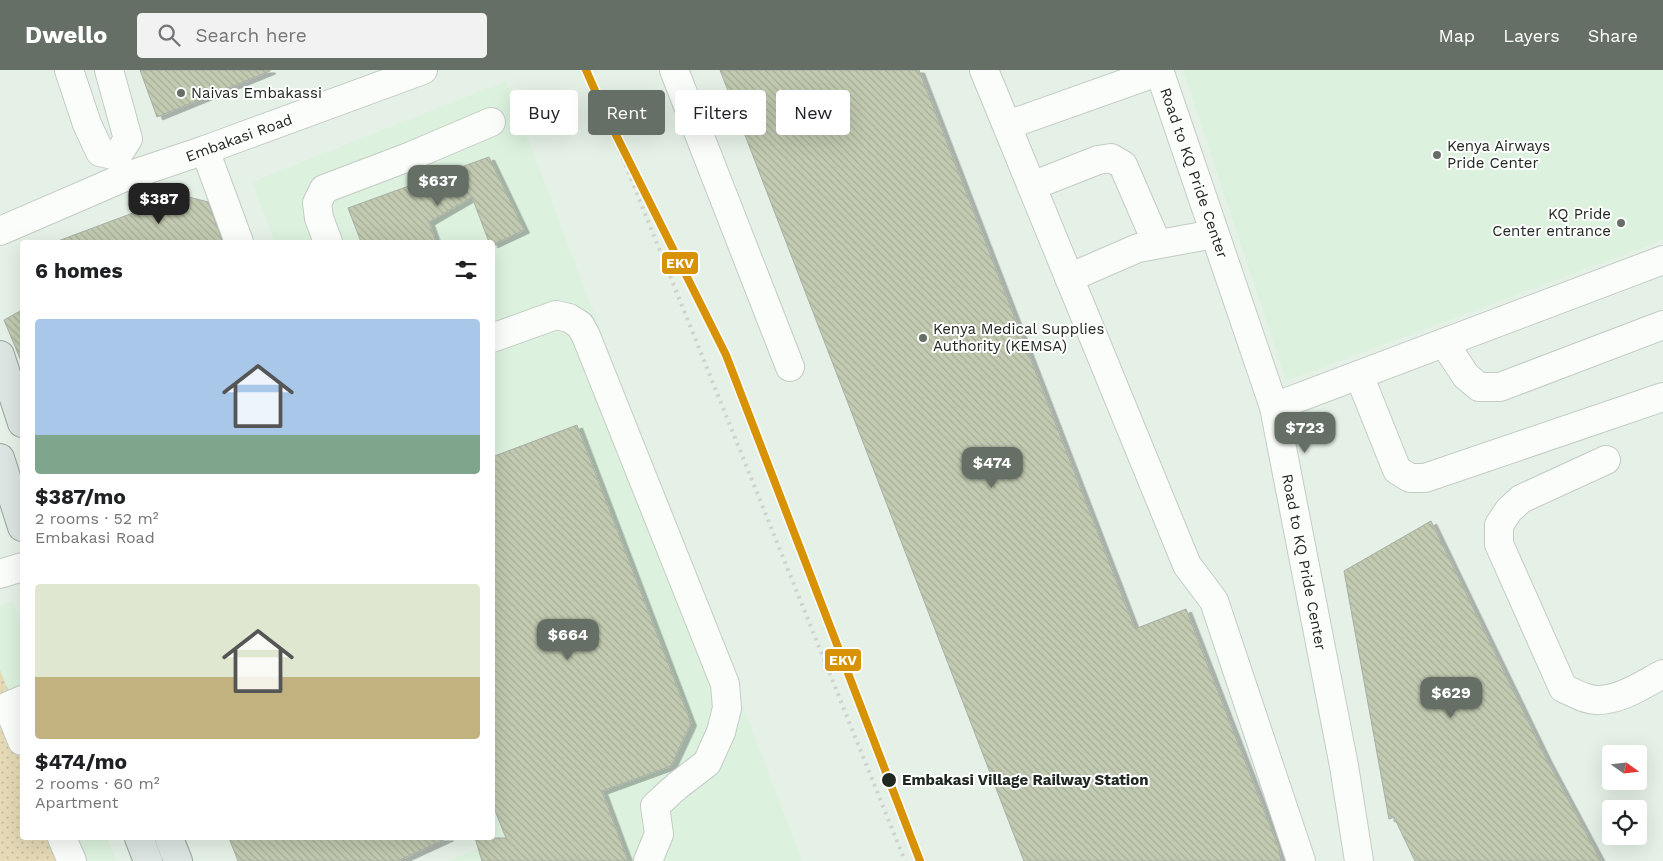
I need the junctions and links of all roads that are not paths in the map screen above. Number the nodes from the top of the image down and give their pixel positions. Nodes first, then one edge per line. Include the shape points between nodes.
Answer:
1 (69, 70) edge
2 (108, 70) edge
3 (423, 70) edge
4 (674, 70) edge
5 (1160, 70) edge
6 (991, 73) edge
7 (492, 122) dead end
8 (1008, 125) junction
9 (205, 150) junction
10 (121, 166) junction
11 (1032, 186) junction
12 (0, 230) edge
13 (1214, 234) junction
14 (1155, 239) dead end
15 (238, 240) edge
16 (327, 240) edge
17 (1663, 260) edge
18 (1069, 278) junction
19 (1663, 325) edge
20 (495, 337) edge
21 (1444, 342) junction
22 (0, 355) edge
23 (790, 367) dead end
24 (1359, 375) junction
25 (1663, 397) edge
26 (1274, 407) junction
27 (20, 418) edge
28 (0, 458) edge
29 (1606, 460) dead end
30 (20, 521) edge
31 (20, 568) edge
32 (0, 574) edge
33 (1663, 674) edge
34 (20, 701) edge
35 (20, 736) edge
36 (63, 840) edge
37 (140, 840) edge
38 (170, 840) edge
39 (72, 861) edge
40 (148, 861) edge
41 (178, 861) edge
42 (648, 861) edge
43 (1301, 861) edge
44 (1359, 861) edge

1 - 10 street via 100,152
2 - 10 street via 128,140
3 - 9 street, Embakasi Road
4 - 23 street
5 - 8 street
5 - 13 street, Road to KQ Pride Center
6 - 8 street
7 - 16 street via 324,189 317,203
8 - 11 street
9 - 10 street, Embakasi Road
9 - 15 street
10 - 12 street, Embakasi Road
11 - 14 street via 1110,158 1123,165
11 - 18 street
13 - 18 street via 1138,248
13 - 26 street, Road to KQ Pride Center
17 - 21 street
18 - 43 street via 1186,565 1214,601
19 - 21 street via 1500,387 1479,387 1466,376
20 - 42 street via 556,315 580,325 724,684 727,708 721,732 707,763 655,806 659,834
21 - 24 street
22 - 27 main road
24 - 25 street via 1397,470 1410,478 1425,478
24 - 26 street
26 - 44 street, Road to KQ Pride Center via 1344,766
28 - 30 main road
29 - 33 street via 1521,499 1498,525 1499,544 1563,688 1596,700 1620,697
31 - 32 street
34 - 35 street via 8,706
36 - 39 street
37 - 40 main road
38 - 41 main road

